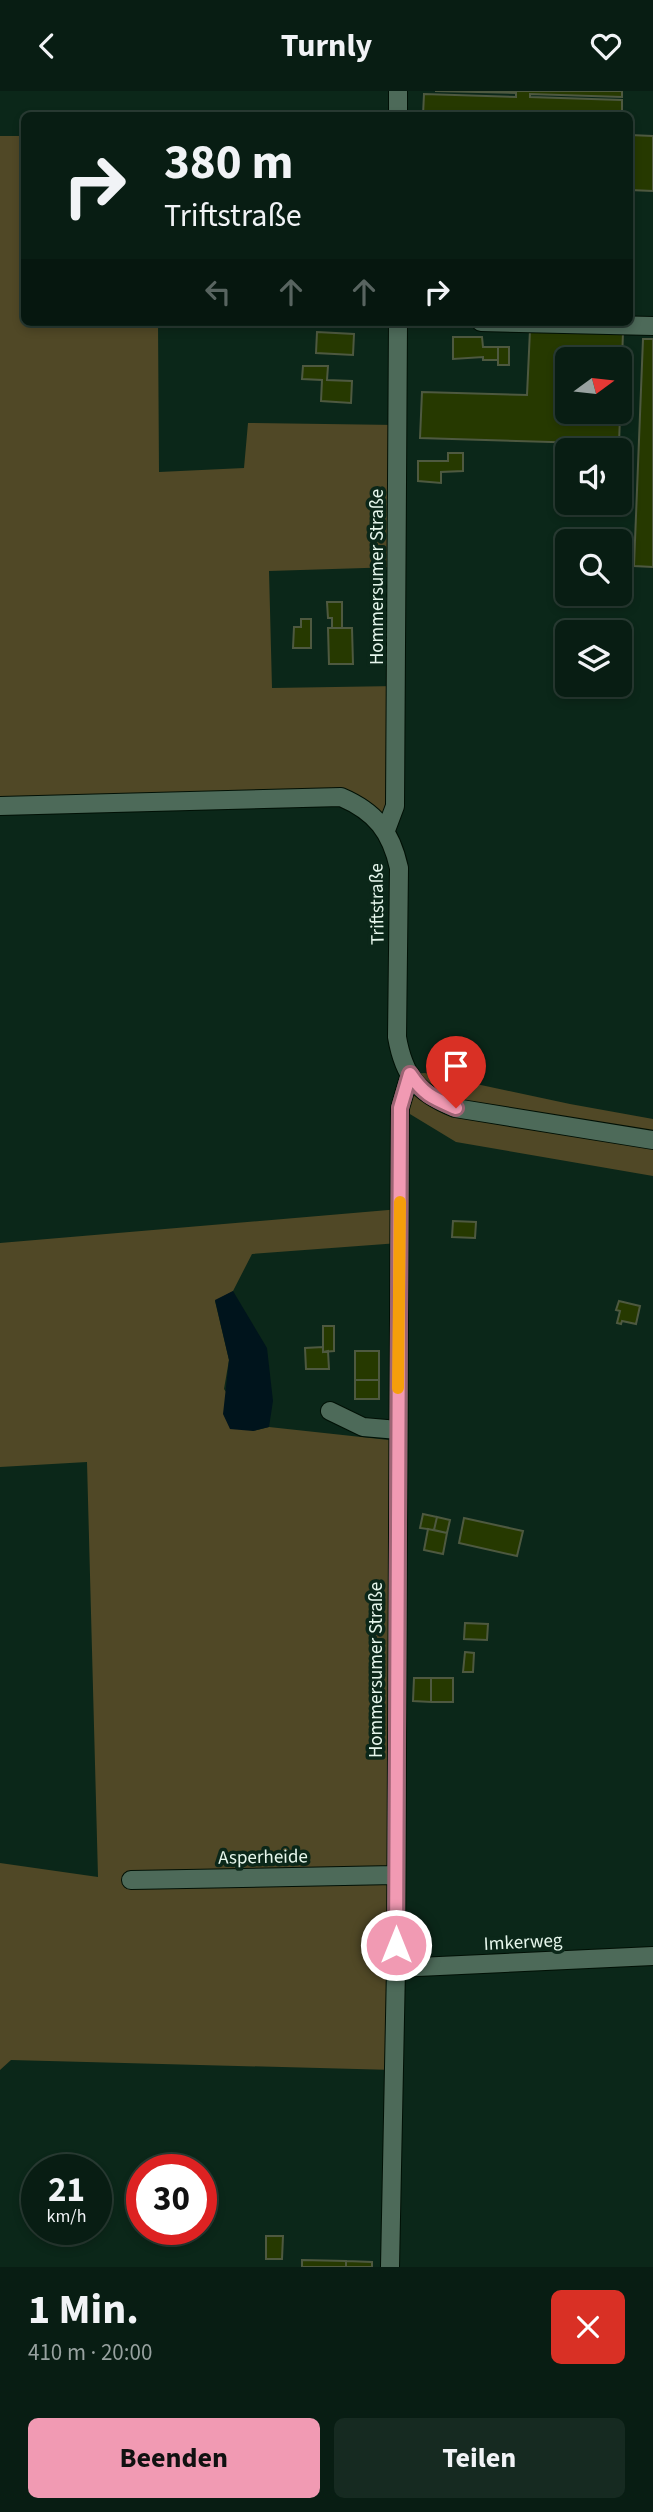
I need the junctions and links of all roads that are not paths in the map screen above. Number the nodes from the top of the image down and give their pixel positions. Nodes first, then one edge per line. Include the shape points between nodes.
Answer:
1 (398, 91) edge
2 (398, 112) edge
3 (398, 326) edge
4 (633, 326) edge
5 (653, 326) edge
6 (0, 806) edge
7 (386, 830) junction
8 (410, 1074) junction
9 (653, 1140) edge
10 (330, 1411) dead end
11 (398, 1430) junction
12 (395, 1875) junction
13 (131, 1880) dead end
14 (653, 1956) edge
15 (396, 1968) junction
16 (390, 2267) edge

1 - 2 street
3 - 7 street, Hommersumer Straße via 395,807
4 - 5 street
6 - 7 street, Triftstraße via 341,797 356,803
7 - 8 street, Triftstraße via 399,868 397,1037
8 - 9 street, Triftstraße via 430,1097 456,1108
8 - 11 street, Hommersumer Straße via 400,1108
10 - 11 street via 363,1427
11 - 12 street, Hommersumer Straße
12 - 13 street, Asperheide
12 - 15 street, Hommersumer Straße
14 - 15 street, Imkerweg
15 - 16 street, Hommersumer Straße

